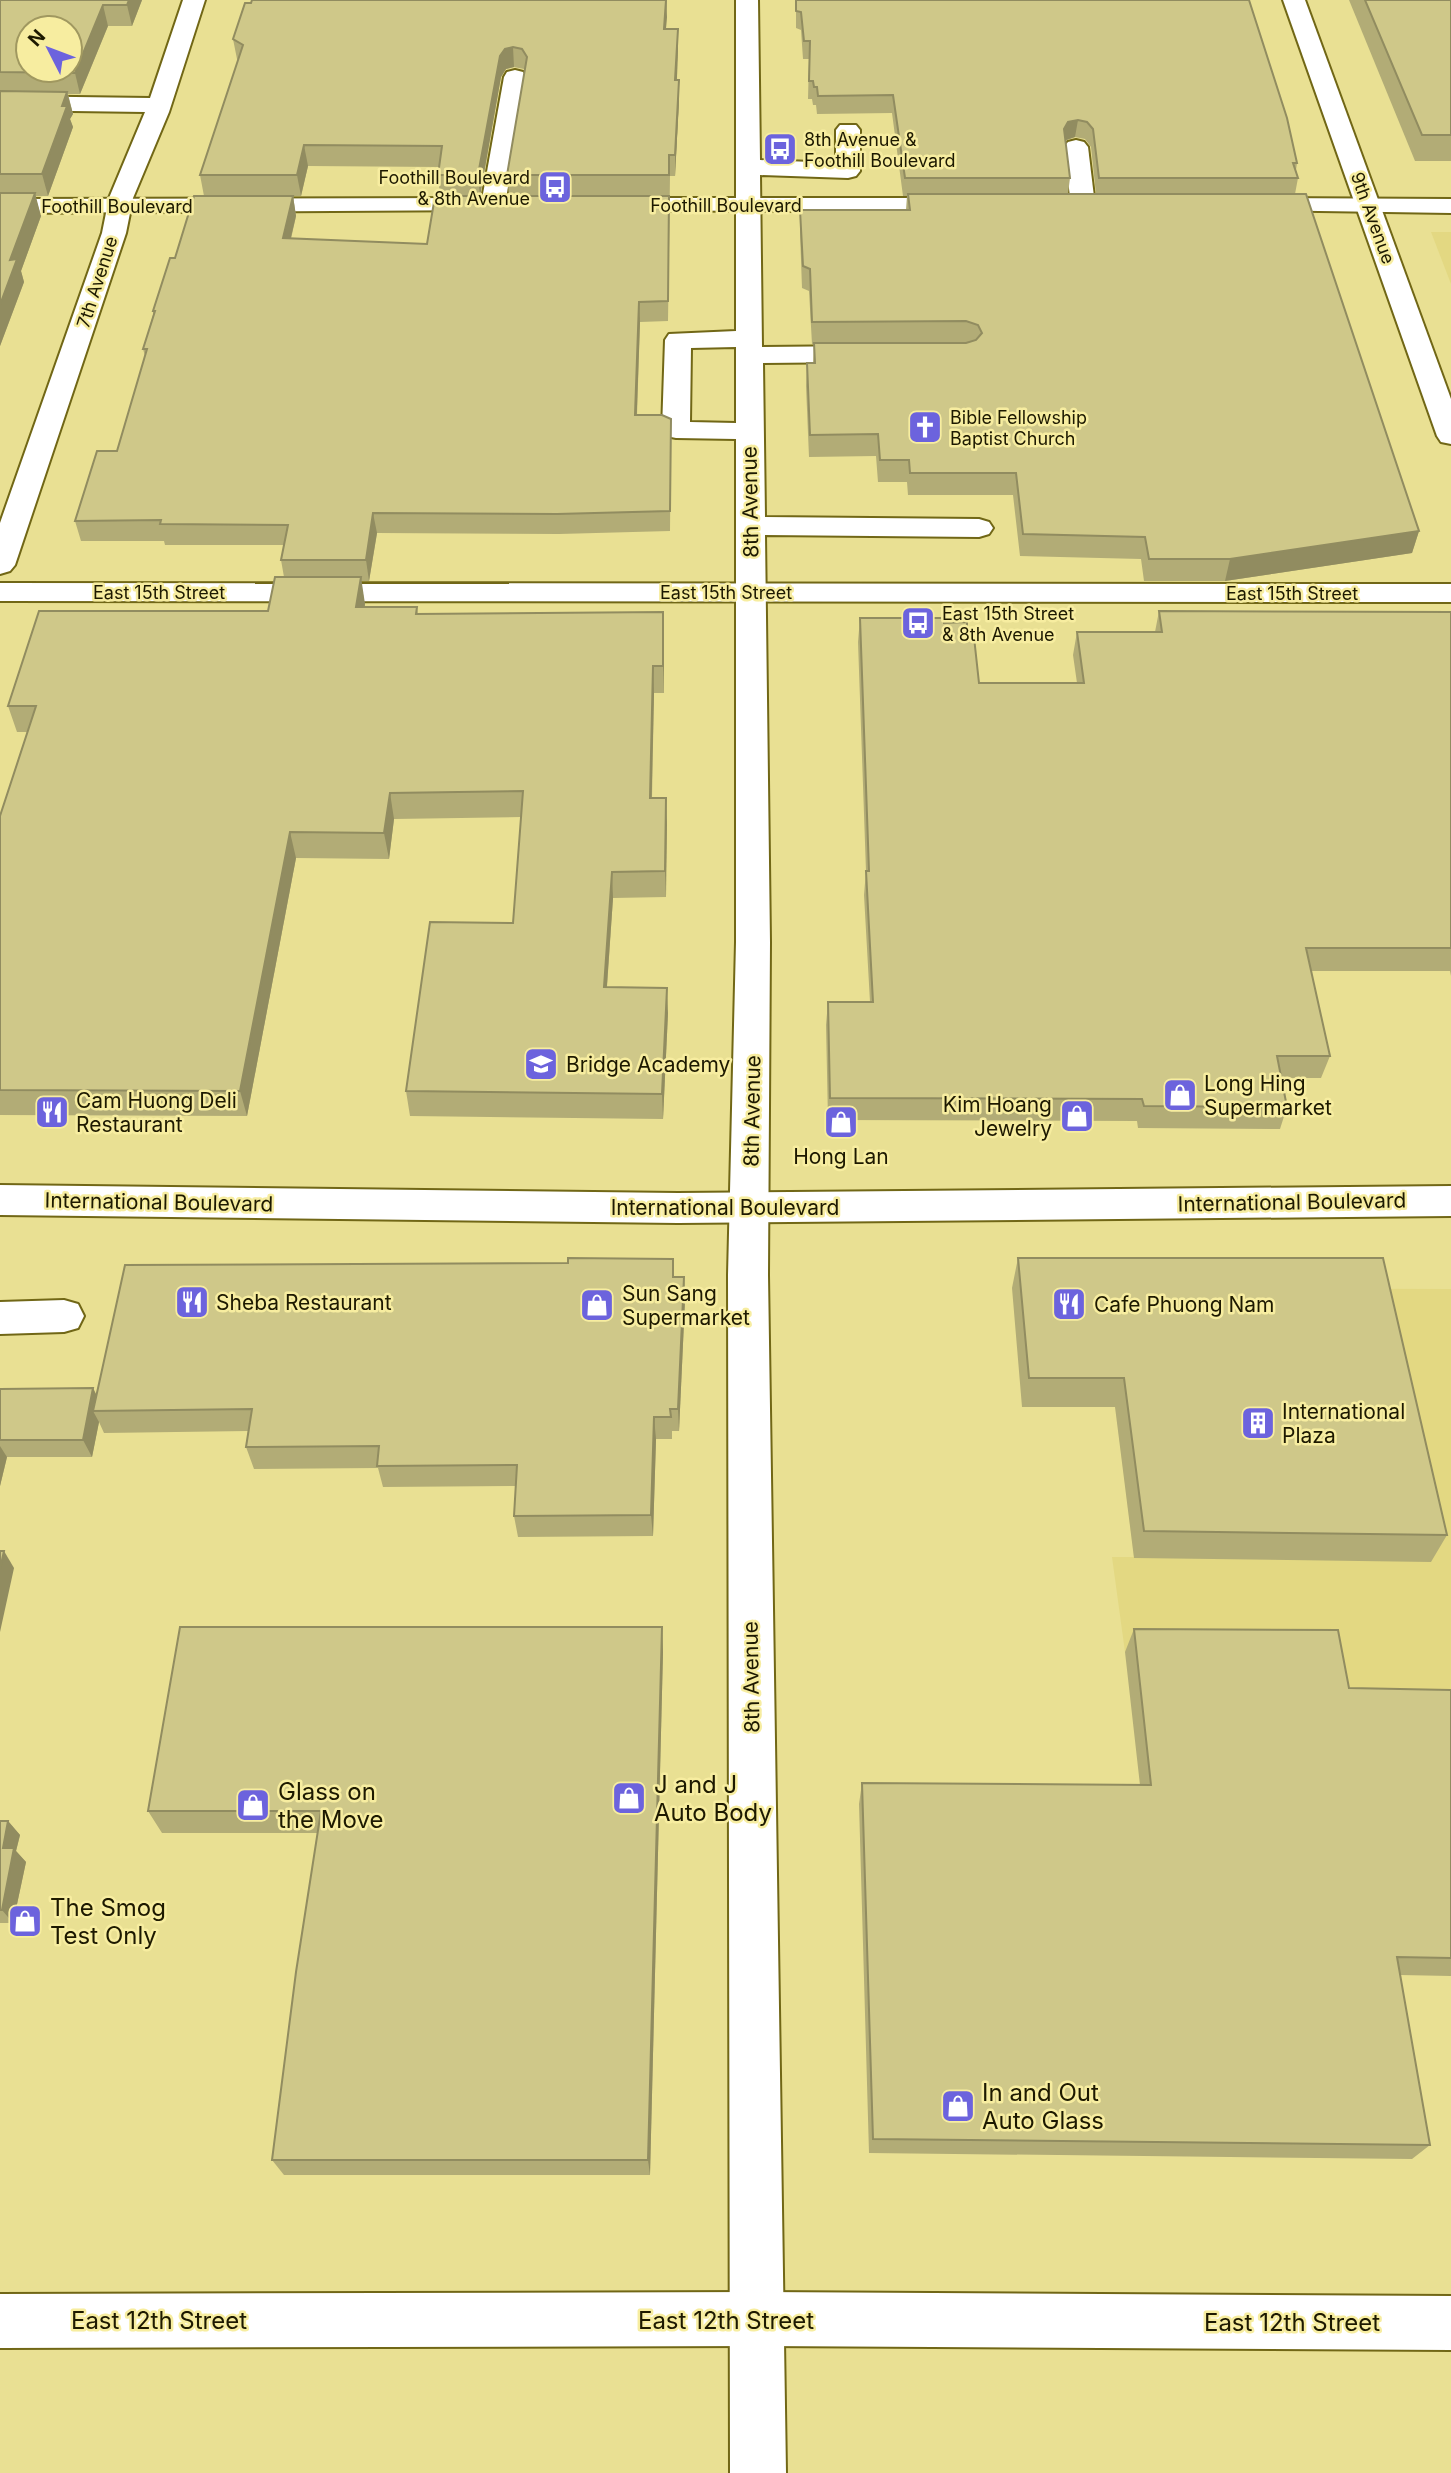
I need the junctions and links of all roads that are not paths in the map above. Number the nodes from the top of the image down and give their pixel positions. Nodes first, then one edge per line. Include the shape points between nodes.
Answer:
1 (194, 0) edge
2 (747, 0) edge
3 (1294, 0) edge
4 (515, 77) edge
5 (0, 103) edge
6 (158, 105) junction
7 (848, 130) dead end
8 (1076, 146) edge
9 (747, 167) junction
10 (589, 205) edge
11 (747, 205) junction
12 (1083, 205) edge
13 (1230, 205) edge
14 (0, 206) edge
15 (117, 206) junction
16 (984, 206) edge
17 (1369, 206) junction
18 (1451, 206) edge
19 (748, 347) junction
20 (883, 354) edge
21 (749, 431) junction
22 (1451, 436) edge
23 (750, 526) junction
24 (979, 528) dead end
25 (0, 565) edge
26 (0, 592) edge
27 (751, 592) junction
28 (1451, 593) edge
29 (0, 1200) edge
30 (1451, 1200) edge
31 (750, 1208) junction
32 (64, 1316) dead end
33 (0, 1318) edge
34 (757, 2319) junction
35 (0, 2320) edge
36 (1451, 2323) edge
37 (758, 2473) edge

1 - 6 street, 7th Avenue
2 - 9 street, 8th Avenue
3 - 17 street, 9th Avenue
4 - 15 street, Foothill Boulevard via 504,205
5 - 6 street
6 - 15 street, 7th Avenue
7 - 9 street via 848,171
8 - 12 street
9 - 11 street, 8th Avenue
10 - 11 street, Foothill Boulevard
11 - 16 street, Foothill Boulevard
11 - 19 street, 8th Avenue
13 - 17 street
14 - 15 street, Foothill Boulevard
15 - 25 street, 7th Avenue via 114,233
17 - 18 street
17 - 22 street, 9th Avenue
19 - 20 street
19 - 21 street, 8th Avenue
19 - 21 street via 678,340 676,430
21 - 23 street, 8th Avenue
23 - 24 street
23 - 27 street, 8th Avenue
26 - 27 street, East 15th Street
27 - 28 street, East 15th Street
27 - 31 street, 8th Avenue
29 - 31 street, International Boulevard
30 - 31 street, International Boulevard
31 - 34 street, 8th Avenue
32 - 33 street
34 - 35 street, East 12th Street
34 - 36 street, East 12th Street
34 - 37 street, 8th Avenue

